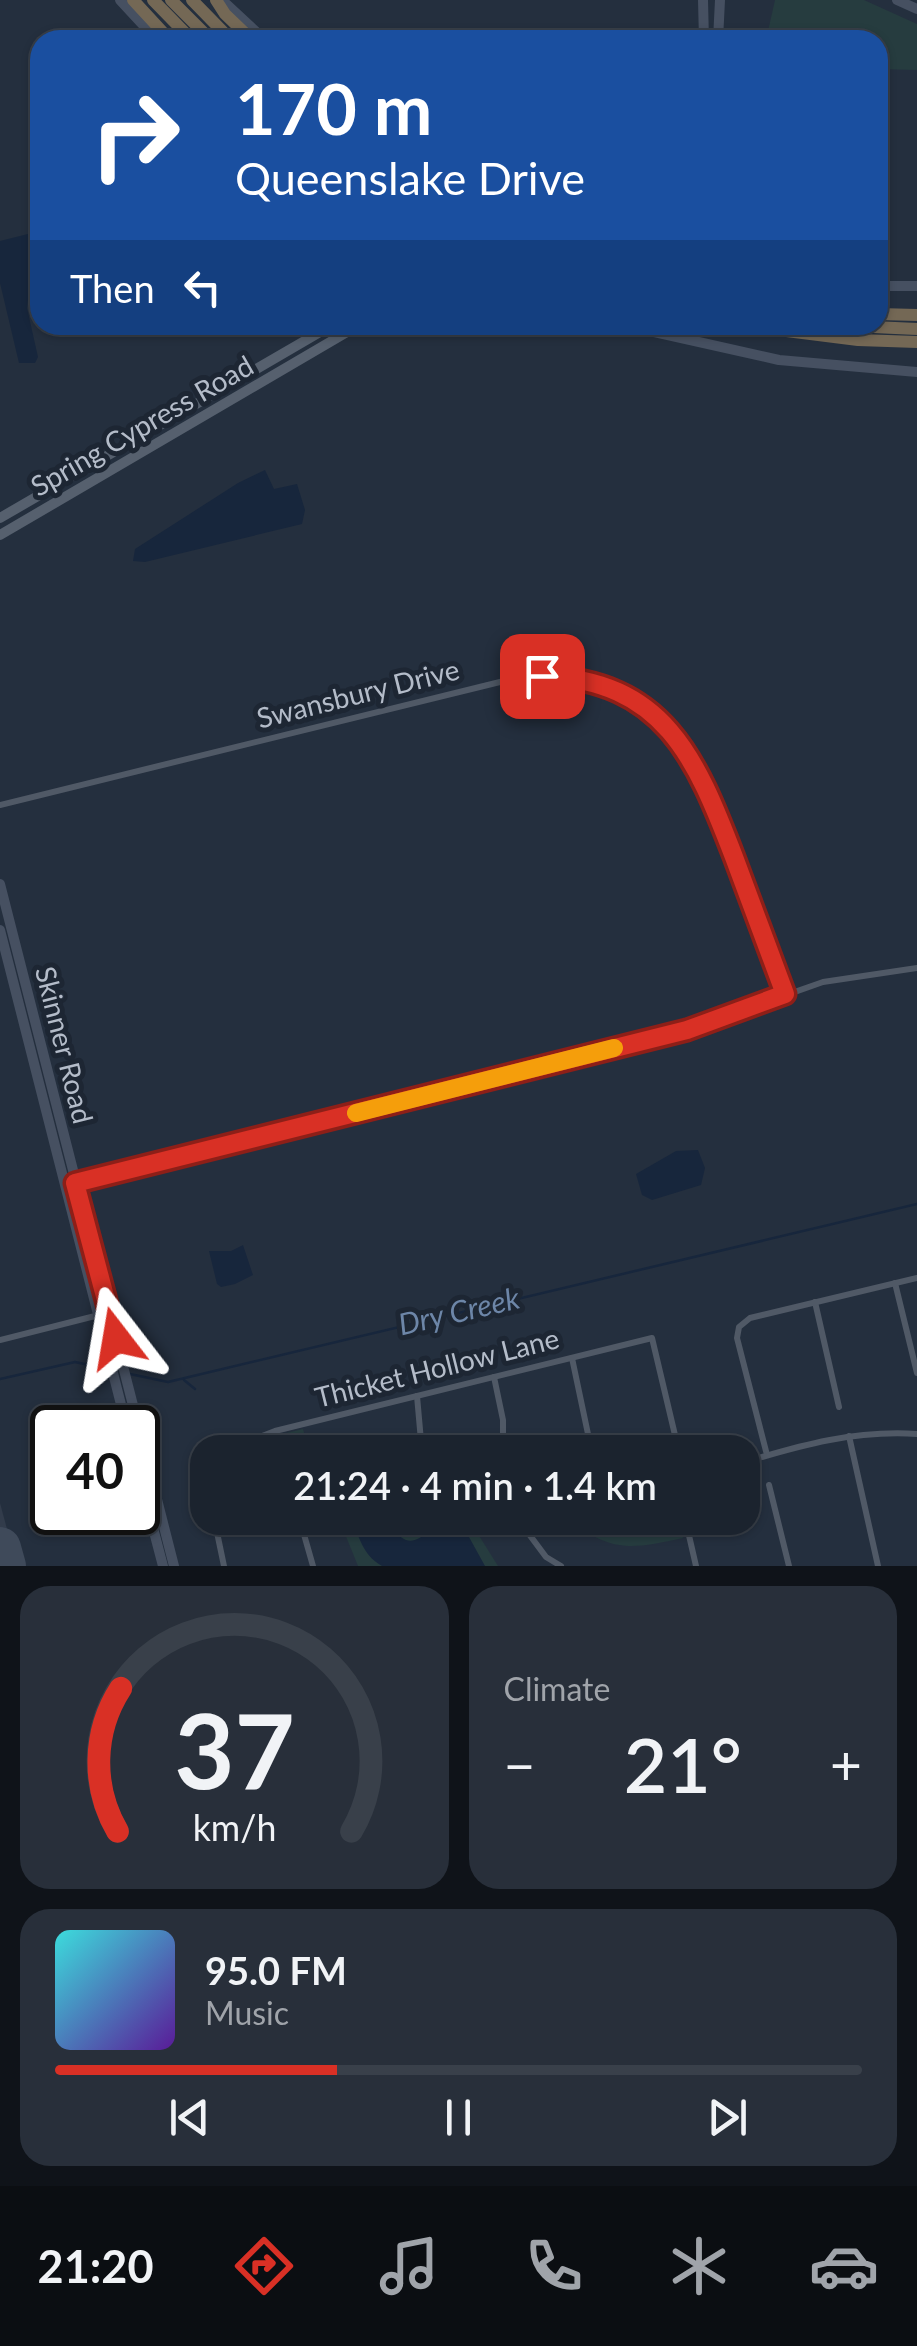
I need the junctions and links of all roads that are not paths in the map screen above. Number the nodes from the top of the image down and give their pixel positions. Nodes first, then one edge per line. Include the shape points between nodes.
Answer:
1 (120, 0) edge
2 (132, 0) edge
3 (153, 0) edge
4 (172, 0) edge
5 (192, 0) edge
6 (219, 0) edge
7 (702, 0) edge
8 (720, 0) edge
9 (897, 0) edge
10 (917, 9) edge
11 (148, 30) edge
12 (160, 30) edge
13 (182, 30) edge
14 (201, 30) edge
15 (221, 30) edge
16 (242, 30) edge
17 (254, 30) edge
18 (704, 30) edge
19 (718, 30) edge
20 (888, 286) edge
21 (917, 286) edge
22 (888, 314) edge
23 (917, 315) edge
24 (888, 328) edge
25 (917, 329) edge
26 (315, 335) edge
27 (342, 335) edge
28 (669, 335) edge
29 (818, 335) edge
30 (917, 342) edge
31 (290, 350) junction
32 (298, 360) junction
33 (917, 372) edge
34 (157, 427) junction
35 (165, 439) junction
36 (56, 485) junction
37 (62, 499) junction
38 (0, 518) edge
39 (0, 536) edge
40 (0, 805) edge
41 (0, 884) edge
42 (4, 931) edge
43 (917, 968) edge
44 (785, 994) junction
45 (70, 1184) junction
46 (917, 1278) edge
47 (894, 1283) junction
48 (815, 1302) junction
49 (104, 1314) junction
50 (0, 1340) edge
51 (572, 1358) junction
52 (917, 1374) edge
53 (494, 1377) junction
54 (417, 1396) junction
55 (121, 1405) edge
56 (839, 1408) dead end
57 (588, 1434) dead end
58 (917, 1434) edge
59 (264, 1435) edge
60 (420, 1435) edge
61 (503, 1435) edge
62 (675, 1435) edge
63 (849, 1436) junction
64 (767, 1455) junction
65 (760, 1457) edge
66 (768, 1486) dead end
67 (155, 1535) edge
68 (218, 1535) edge
69 (304, 1535) edge
70 (530, 1535) edge
71 (689, 1535) edge
72 (163, 1566) edge
73 (174, 1566) edge
74 (224, 1566) edge
75 (313, 1566) edge
76 (561, 1566) edge
77 (696, 1566) edge
78 (789, 1566) edge
79 (878, 1566) edge

1 - 11 street
2 - 12 highway
3 - 13 highway
4 - 14 highway
5 - 15 highway
6 - 16 highway
6 - 17 street
7 - 18 street
8 - 19 street
9 - 10 street
20 - 21 street
22 - 23 highway
24 - 25 highway
26 - 31 main road, Spring Cypress Road
27 - 32 main road, Spring Cypress Road
28 - 33 street via 780,360
29 - 30 highway
31 - 32 main road
31 - 34 main road, Spring Cypress Road
32 - 35 main road, Spring Cypress Road
34 - 35 main road
34 - 36 main road, Spring Cypress Road
35 - 37 main road, Spring Cypress Road
36 - 37 main road
36 - 38 main road, Spring Cypress Road
37 - 39 main road, Spring Cypress Road
40 - 44 street, Swansbury Drive via 504,681 542,676 586,682 650,712 692,758
41 - 42 street, Skinner Road
42 - 45 street, Skinner Road
43 - 44 street via 845,977
44 - 45 street via 687,1030
45 - 49 street, Skinner Road
46 - 47 street
47 - 48 street
47 - 52 street
48 - 56 street
48 - 64 street via 739,1326
49 - 50 street
49 - 55 street, Skinner Road
49 - 73 street, Skinner Road
51 - 53 street, Thicket Hollow Lane
51 - 57 street
51 - 62 street, Thicket Hollow Lane via 652,1338
53 - 54 street, Thicket Hollow Lane
53 - 61 street
54 - 59 street, Thicket Hollow Lane
54 - 60 street
58 - 63 street
63 - 64 street
63 - 79 street
64 - 65 street
66 - 78 street
67 - 72 street
68 - 74 street
69 - 75 street
70 - 76 street
71 - 77 street

